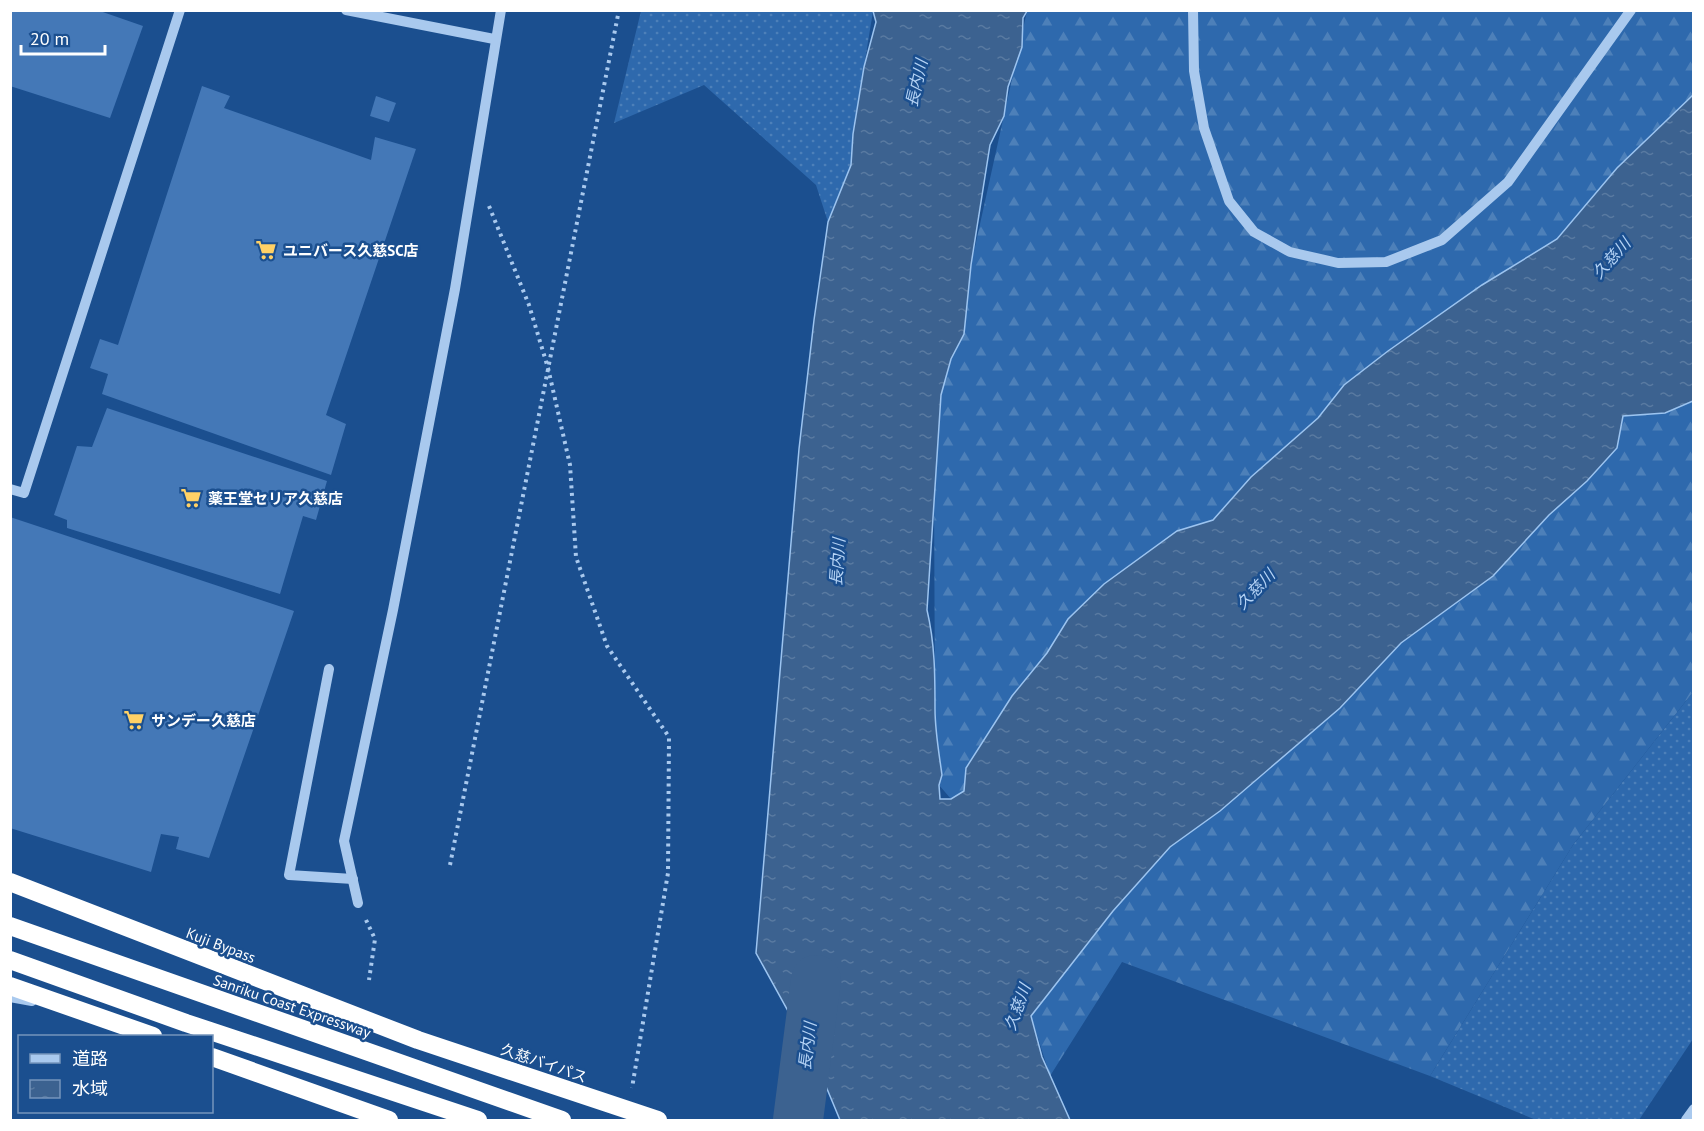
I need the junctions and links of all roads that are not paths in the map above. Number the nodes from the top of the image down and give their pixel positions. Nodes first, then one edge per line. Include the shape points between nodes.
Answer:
1 (180, 10) edge
2 (346, 10) edge
3 (501, 10) edge
4 (1193, 10) edge
5 (1631, 10) edge
6 (494, 39) junction
7 (10, 489) edge
8 (329, 669) dead end
9 (353, 879) junction
10 (10, 882) edge
11 (358, 903) road end
12 (10, 926) edge
13 (10, 960) edge
14 (10, 986) edge
15 (10, 997) edge
16 (73, 1008) junction
17 (150, 1035) edge
18 (418, 1040) joint
19 (213, 1057) edge
20 (1694, 1109) edge
21 (389, 1120) edge
22 (478, 1120) edge
23 (562, 1120) edge
24 (658, 1120) edge
25 (1686, 1120) edge

1 - 7 street via 24,493
2 - 6 street
3 - 6 street
4 - 5 street via 1194,71 1204,128 1229,201 1254,232 1290,252 1338,263 1386,262 1442,240 1508,182
6 - 9 street via 476,172 393,610 344,841
8 - 9 street via 289,875
9 - 11 street
10 - 18 highway, Kuji Bypass
12 - 23 highway, Sanriku Coast Expressway
13 - 22 highway
14 - 16 highway
15 - 16 street
16 - 17 highway
18 - 24 highway, 久慈バイパス
19 - 21 highway
20 - 25 street

